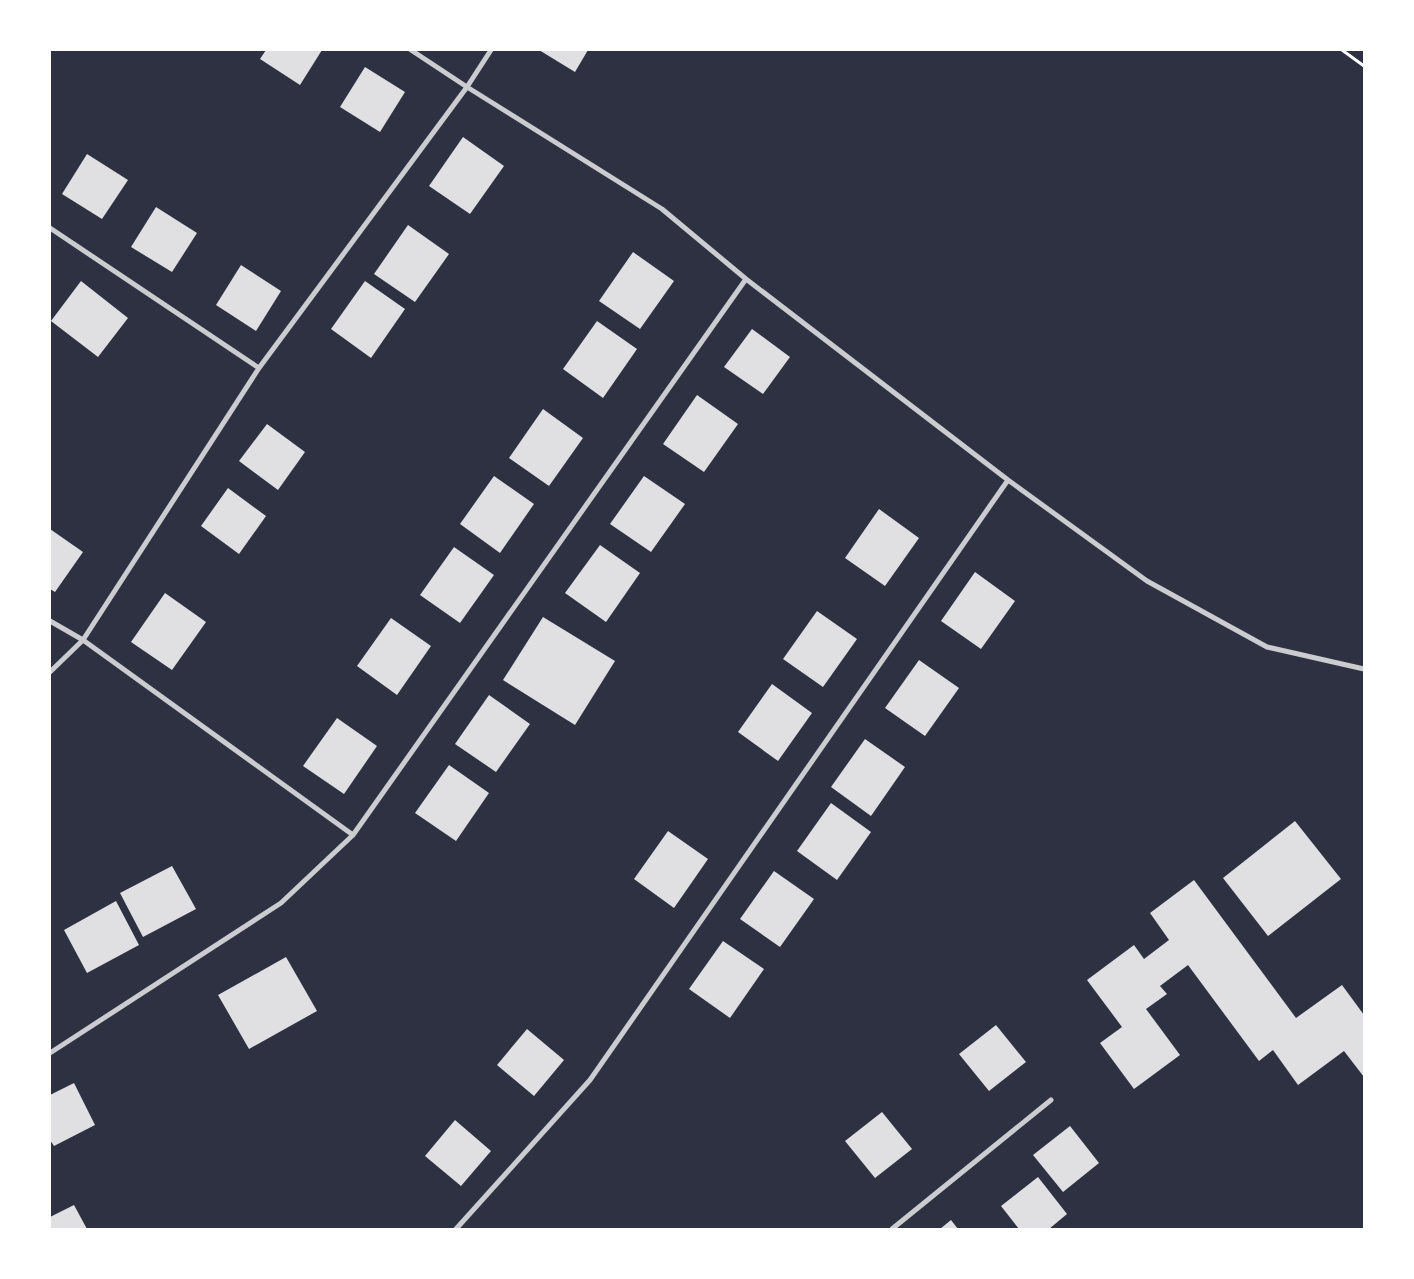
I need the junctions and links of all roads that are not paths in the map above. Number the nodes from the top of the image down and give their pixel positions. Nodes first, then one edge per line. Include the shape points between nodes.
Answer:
1 (411, 50) edge
2 (491, 50) edge
3 (467, 88) junction
4 (50, 228) edge
5 (746, 279) junction
6 (259, 368) junction
7 (1008, 480) junction
8 (50, 621) edge
9 (83, 640) junction
10 (1364, 669) edge
11 (50, 672) edge
12 (353, 835) junction
13 (50, 1053) edge
14 (1050, 1100) dead end
15 (456, 1229) edge
16 (892, 1229) edge

1 - 3 street
2 - 3 street
3 - 5 street via 662,208
3 - 6 street
4 - 6 street
5 - 7 street
5 - 12 street
6 - 9 street
7 - 10 street via 1146,580 1266,647
7 - 15 street via 590,1080
8 - 9 street
9 - 11 street
9 - 12 street
12 - 13 street via 281,903
14 - 16 street

